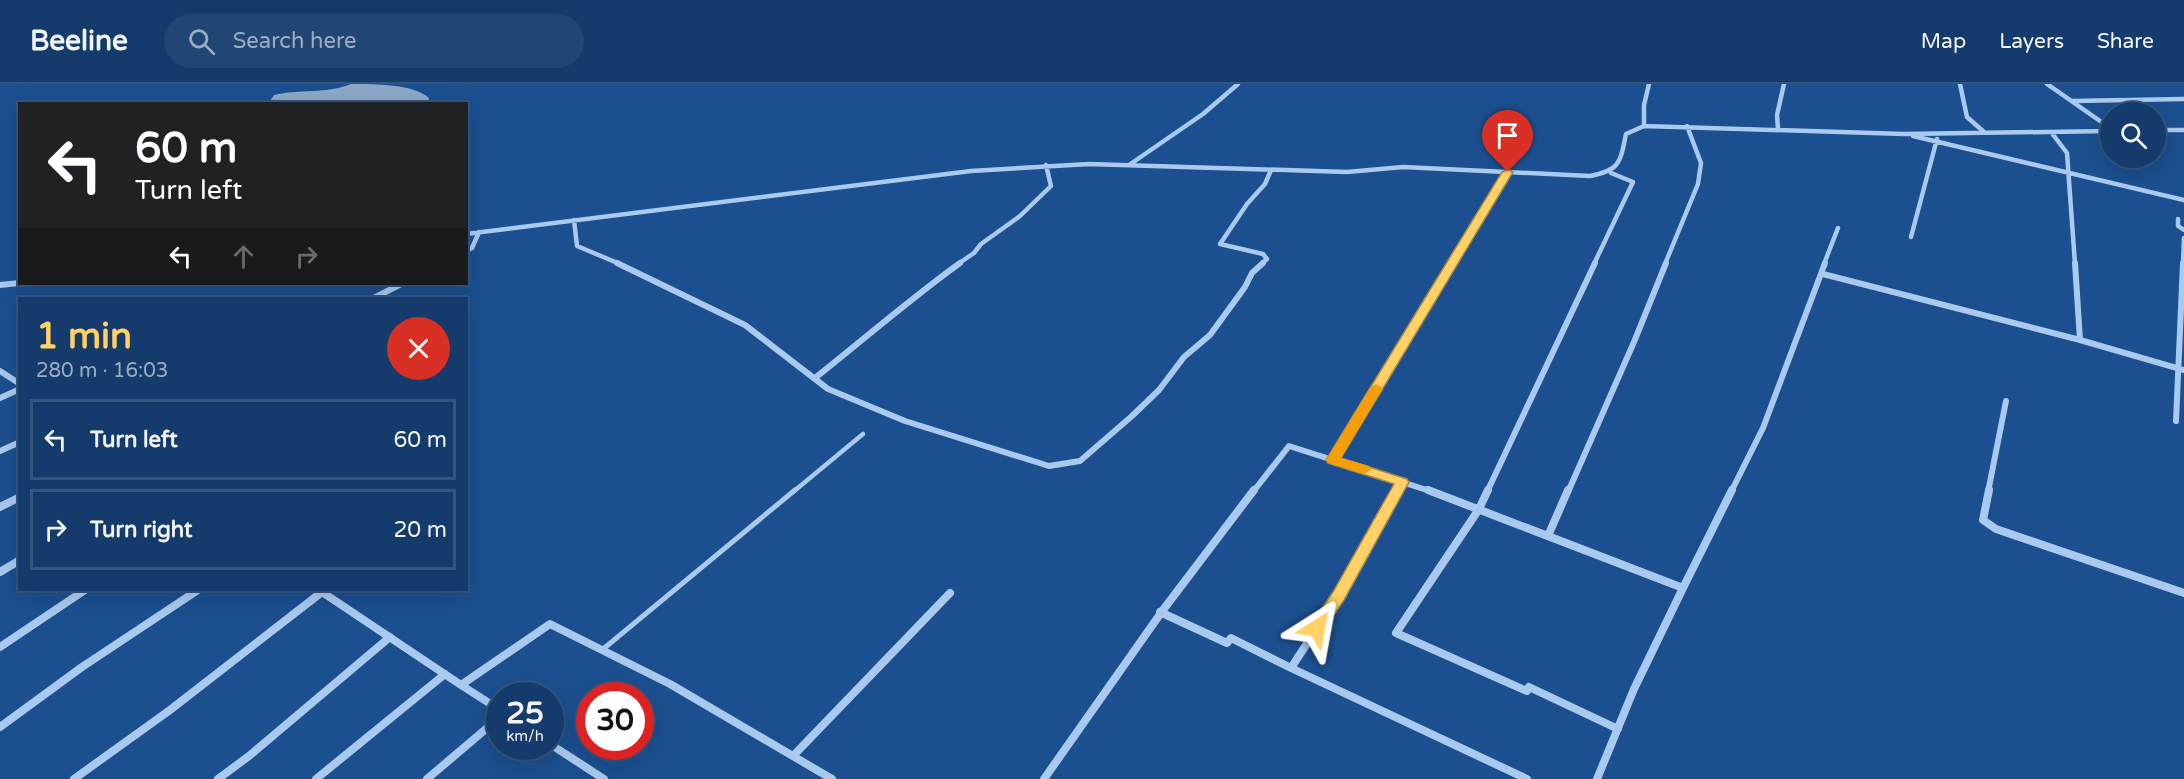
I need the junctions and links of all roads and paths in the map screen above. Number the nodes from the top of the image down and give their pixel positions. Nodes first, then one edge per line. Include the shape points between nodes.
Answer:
1 (1238, 84) edge
2 (1649, 84) edge
3 (1784, 84) edge
4 (1960, 84) edge
5 (2047, 84) edge
6 (2184, 99) edge
7 (2072, 101) junction
8 (2100, 122) edge
9 (1644, 126) junction
10 (1687, 126) junction
11 (1778, 129) junction
12 (2100, 130) edge
13 (2166, 130) edge
14 (2184, 130) edge
15 (1985, 132) junction
16 (2051, 132) junction
17 (1938, 133) junction
18 (1904, 134) junction
19 (1936, 141) junction
20 (1046, 165) junction
21 (1128, 166) junction
22 (1271, 170) junction
23 (1508, 172) junction
24 (1611, 173) junction
25 (2069, 173) junction
26 (2184, 200) edge
27 (2178, 219) dead end
28 (574, 220) junction
29 (1838, 228) dead end
30 (2184, 230) edge
31 (479, 232) junction
32 (468, 234) edge
33 (1911, 237) dead end
34 (2184, 238) edge
35 (468, 250) edge
36 (1823, 274) junction
37 (18, 283) edge
38 (0, 285) edge
39 (399, 285) edge
40 (376, 297) edge
41 (2080, 340) junction
42 (2181, 369) edge
43 (0, 371) edge
44 (815, 378) junction
45 (18, 383) edge
46 (18, 390) edge
47 (0, 398) edge
48 (2006, 401) dead end
49 (2176, 421) dead end
50 (863, 434) dead end
51 (18, 443) edge
52 (0, 451) edge
53 (1333, 460) junction
54 (1402, 482) junction
55 (18, 498) edge
56 (0, 507) edge
57 (1479, 509) junction
58 (1548, 536) junction
59 (18, 561) edge
60 (0, 572) edge
61 (1683, 588) junction
62 (84, 591) edge
63 (196, 591) edge
64 (321, 591) edge
65 (950, 593) dead end
66 (2184, 593) edge
67 (1160, 612) junction
68 (390, 637) junction
69 (0, 647) edge
70 (603, 651) junction
71 (1291, 668) junction
72 (445, 674) junction
73 (461, 685) junction
74 (486, 701) edge
75 (0, 727) edge
76 (486, 729) edge
77 (1618, 729) junction
78 (564, 753) edge
79 (793, 756) junction
80 (75, 779) edge
81 (218, 779) edge
82 (316, 779) edge
83 (428, 779) edge
84 (604, 779) edge
85 (832, 779) edge
86 (1044, 779) edge
87 (1527, 779) edge
88 (1597, 779) edge

1 - 21 street via 1203,114
2 - 9 street
3 - 11 street
4 - 15 street via 1967,117
5 - 7 street
6 - 7 street
7 - 8 street
9 - 10 street
9 - 24 street via 1626,134 1619,165
10 - 11 street
10 - 58 street via 1701,163 1698,184 1634,342
11 - 18 street
12 - 16 street
13 - 14 street
15 - 16 street
15 - 17 street
16 - 25 street via 2067,153
17 - 18 street
17 - 19 street
18 - 19 street
19 - 25 street
19 - 33 street
20 - 21 street
20 - 28 street
20 - 44 street via 1051,186 1038,201
21 - 22 street
22 - 23 street via 1347,172 1404,167
22 - 44 street via 1265,184 1220,244 1263,254 1267,259 1252,273 1210,335 1184,357 1160,390 1080,461 1049,466 981,446 905,421 828,389
23 - 24 street via 1590,176
23 - 53 street
24 - 57 street via 1632,182
25 - 26 street
25 - 41 street
27 - 30 street via 2178,226
28 - 31 street
28 - 44 street via 577,246 745,325
29 - 36 street
31 - 32 street
31 - 35 street
34 - 42 street
36 - 41 street
36 - 61 street via 1763,429
37 - 38 street
39 - 40 street
41 - 42 street
42 - 49 street
43 - 45 street
46 - 47 street
48 - 66 street via 1983,520 2015,537
50 - 70 lane
51 - 52 street
53 - 54 street
53 - 67 street via 1288,446
54 - 57 street
54 - 71 street via 1338,596
55 - 56 street
57 - 58 street
57 - 77 street via 1396,633 1527,690 1529,687
58 - 61 street
59 - 60 street
61 - 77 street
62 - 69 street
63 - 75 street via 82,666
64 - 68 street
64 - 80 street
65 - 79 street
67 - 71 street via 1227,643 1231,638
67 - 86 street
68 - 72 street
68 - 81 street
70 - 73 street via 550,624
70 - 79 street via 670,684
71 - 87 street
72 - 73 street
72 - 82 street
73 - 74 street
76 - 83 street
77 - 88 street
78 - 84 street
79 - 85 street

